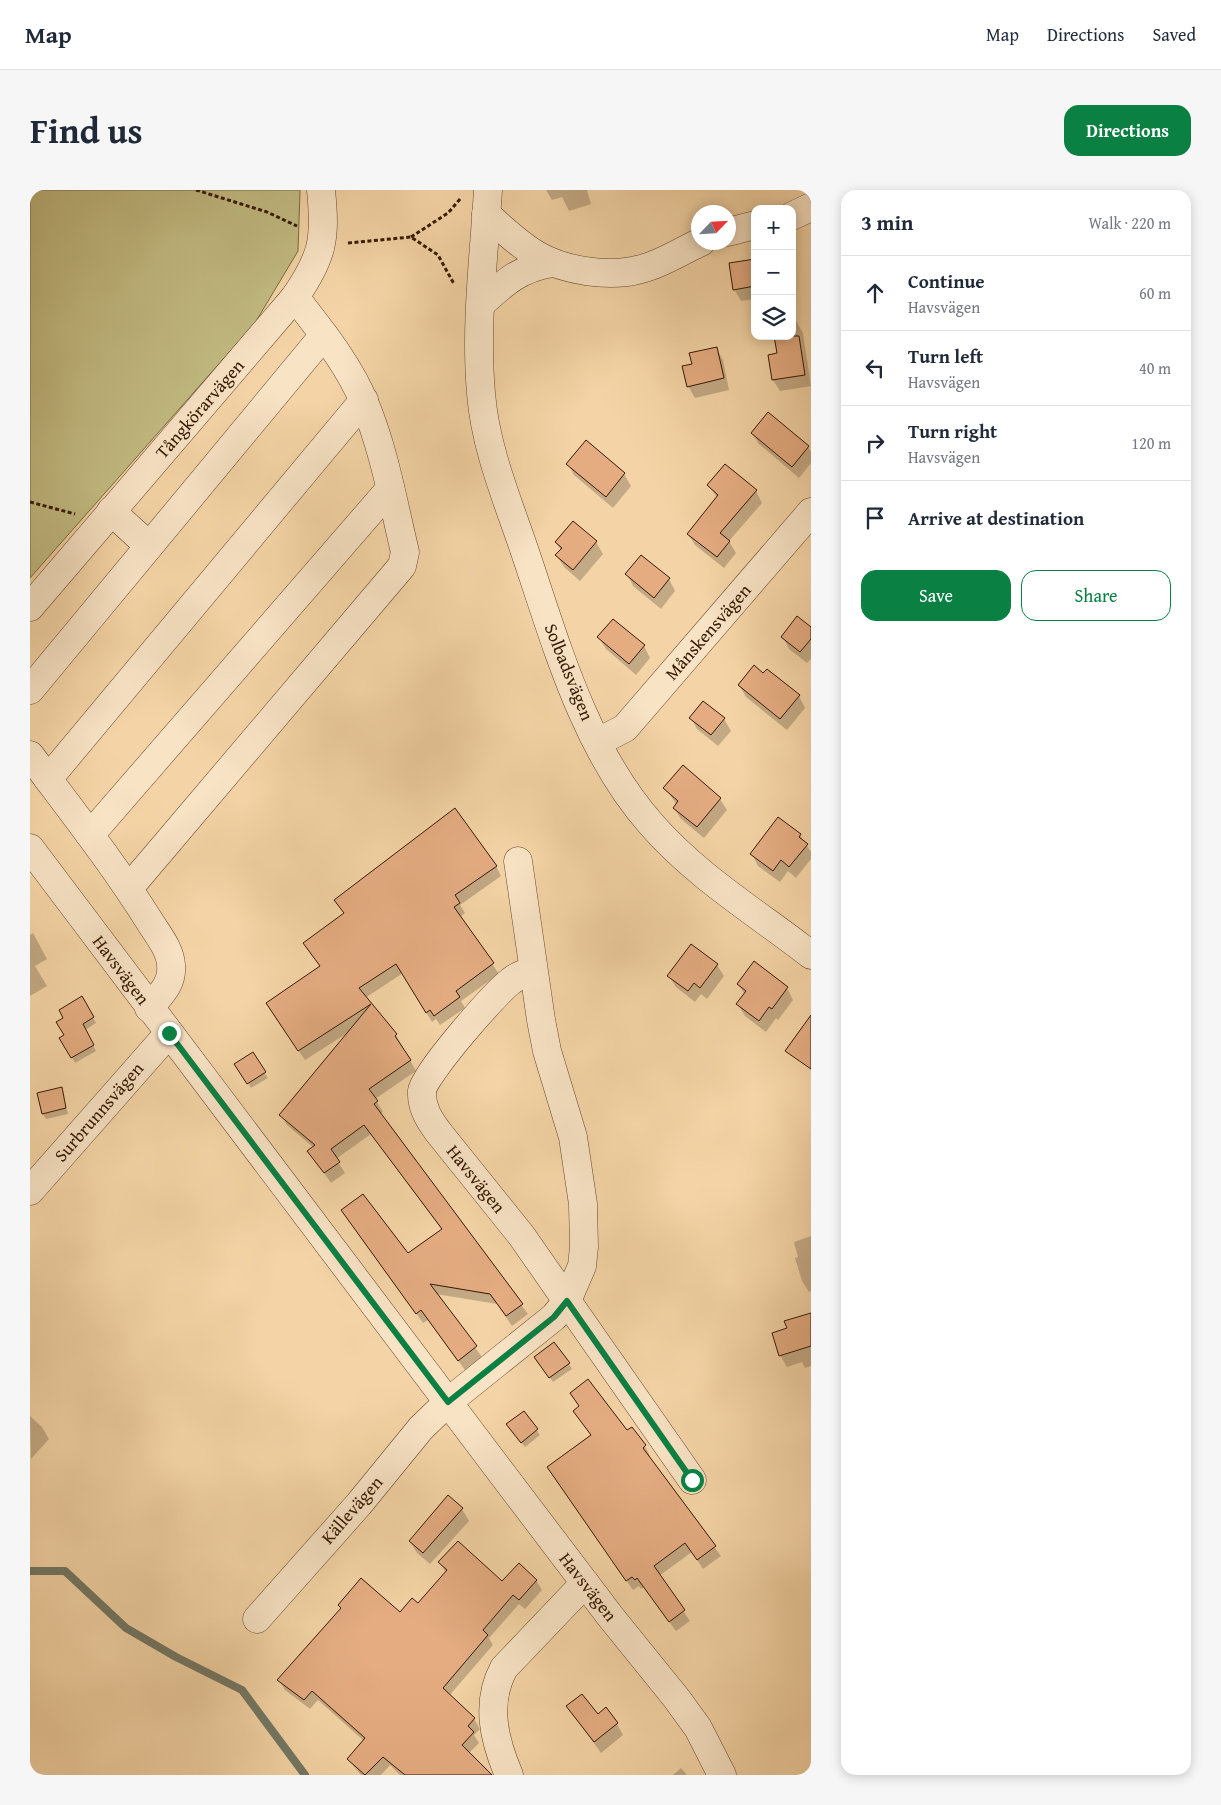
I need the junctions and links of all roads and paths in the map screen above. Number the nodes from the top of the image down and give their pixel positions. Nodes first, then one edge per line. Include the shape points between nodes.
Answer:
1 (196, 190) edge
2 (321, 190) edge
3 (479, 200) edge
4 (811, 207) edge
5 (796, 214) edge
6 (751, 226) edge
7 (736, 230) edge
8 (323, 235) junction
9 (411, 237) junction
10 (691, 247) edge
11 (554, 263) junction
12 (295, 297) junction
13 (480, 311) junction
14 (324, 335) junction
15 (364, 400) junction
16 (390, 489) junction
17 (30, 502) edge
18 (811, 512) edge
19 (106, 517) junction
20 (149, 546) junction
21 (30, 607) edge
22 (30, 690) edge
23 (598, 742) junction
24 (30, 754) edge
25 (48, 779) junction
26 (90, 835) junction
27 (30, 848) edge
28 (518, 861) dead end
29 (129, 888) junction
30 (811, 955) edge
31 (532, 971) junction
32 (149, 1008) junction
33 (169, 1033) junction
34 (30, 1191) edge
35 (567, 1301) junction
36 (448, 1402) junction
37 (692, 1480) dead end
38 (585, 1583) junction
39 (256, 1619) dead end
40 (509, 1775) edge
41 (722, 1775) edge

1 - 8 path via 268,212 297,227
2 - 8 street, Tångkörarvägen
3 - 9 path via 448,213
3 - 11 street via 520,243
3 - 13 street, Solbadsvägen
4 - 5 street
6 - 7 street
8 - 9 path via 348,243
8 - 12 street, Tångkörarvägen via 320,255
9 - 13 path via 438,254 471,315
10 - 11 street via 656,264 625,272 600,272
11 - 13 street via 524,270 504,282
12 - 14 street
12 - 19 street, Tångkörarvägen
13 - 23 street, Solbadsvägen via 481,393 486,428 565,669
14 - 15 street
14 - 20 street
15 - 16 street via 377,434
15 - 25 street
16 - 26 street
16 - 29 street via 404,552 402,566
17 - 19 path
18 - 23 street, Månskensvägen via 625,728
19 - 20 street
19 - 21 street, Tångkörarvägen
20 - 22 street
23 - 30 street, Solbadsvägen via 632,801 673,848
24 - 25 street
25 - 26 street
26 - 29 street
27 - 32 street, Havsvägen
28 - 31 street
29 - 32 street via 167,949 171,964 168,986
31 - 35 street via 547,1052 572,1137 583,1204 582,1266
31 - 35 street, Havsvägen via 510,981 431,1071 422,1091 428,1117 439,1133 494,1200
32 - 33 street, Havsvägen
33 - 34 street, Surbrunnsvägen
33 - 36 street, Havsvägen
35 - 36 street via 554,1317
35 - 37 street, Havsvägen
36 - 38 street, Havsvägen
36 - 39 street, Källevägen via 421,1428 372,1489
38 - 40 street via 504,1668 496,1684 492,1707 494,1731
38 - 41 street, Havsvägen via 693,1721

